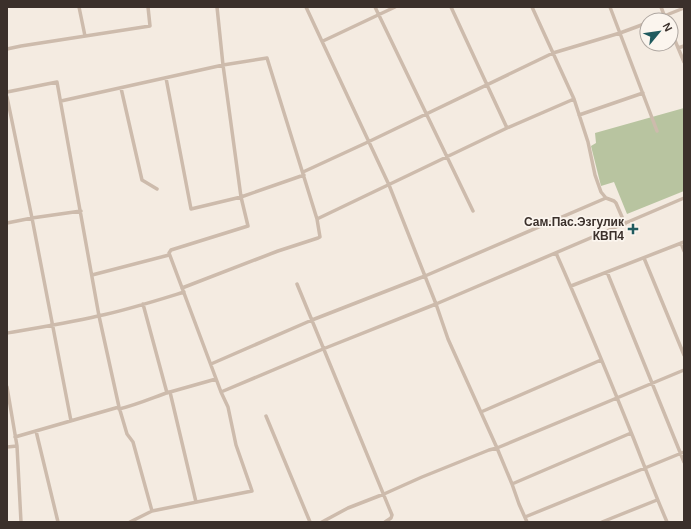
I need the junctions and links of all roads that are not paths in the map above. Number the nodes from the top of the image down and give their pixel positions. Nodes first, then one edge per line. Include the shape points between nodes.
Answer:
1 (79, 7) edge
2 (148, 7) edge
3 (217, 7) edge
4 (306, 7) edge
5 (374, 7) edge
6 (395, 7) edge
7 (451, 7) edge
8 (532, 7) edge
9 (610, 7) edge
10 (378, 15) junction
11 (639, 26) edge
12 (620, 33) junction
13 (85, 36) junction
14 (322, 42) junction
15 (7, 49) edge
16 (679, 50) edge
17 (553, 53) junction
18 (684, 62) edge
19 (223, 65) junction
20 (166, 78) junction
21 (488, 84) junction
22 (121, 88) junction
23 (7, 92) edge
24 (643, 93) junction
25 (7, 97) edge
26 (574, 99) junction
27 (60, 101) junction
28 (426, 114) junction
29 (579, 115) junction
30 (507, 128) junction
31 (657, 131) dead end
32 (368, 142) junction
33 (447, 158) junction
34 (303, 173) junction
35 (389, 185) junction
36 (157, 189) dead end
37 (241, 197) junction
38 (606, 198) junction
39 (684, 198) edge
40 (81, 211) junction
41 (473, 211) dead end
42 (32, 218) junction
43 (317, 219) junction
44 (7, 223) edge
45 (625, 224) junction
46 (682, 243) edge
47 (684, 251) edge
48 (556, 254) junction
49 (169, 255) junction
50 (644, 258) junction
51 (608, 272) junction
52 (92, 275) junction
53 (425, 276) junction
54 (297, 284) dead end
55 (571, 286) junction
56 (183, 290) junction
57 (143, 304) junction
58 (436, 304) junction
59 (99, 316) junction
60 (312, 320) junction
61 (53, 325) junction
62 (7, 333) edge
63 (323, 349) junction
64 (684, 355) edge
65 (601, 360) junction
66 (211, 364) junction
67 (684, 370) edge
68 (216, 378) junction
69 (653, 383) junction
70 (7, 387) edge
71 (221, 392) junction
72 (169, 393) junction
73 (617, 398) junction
74 (119, 408) junction
75 (481, 412) junction
76 (266, 416) dead end
77 (71, 421) junction
78 (36, 430) junction
79 (631, 433) junction
80 (15, 436) junction
81 (17, 446) junction
82 (7, 447) edge
83 (497, 448) junction
84 (682, 452) edge
85 (684, 462) edge
86 (645, 468) junction
87 (512, 484) junction
88 (384, 494) junction
89 (657, 500) junction
90 (196, 502) junction
91 (152, 511) junction
92 (525, 517) junction
93 (21, 522) edge
94 (58, 522) edge
95 (130, 522) edge
96 (310, 522) edge
97 (322, 522) edge
98 (385, 522) edge
99 (527, 522) edge
100 (602, 522) edge
101 (667, 522) edge

1 - 13 street
2 - 13 street via 150,26
3 - 19 street
4 - 14 street
5 - 10 street
6 - 10 street
7 - 21 street
8 - 17 street
9 - 12 street
10 - 14 street
10 - 28 street
11 - 12 street
12 - 17 street
12 - 24 street
13 - 15 street
14 - 32 street
16 - 18 street
17 - 21 street
17 - 26 street
19 - 20 street
19 - 34 street via 267,58
19 - 37 street
20 - 22 street
20 - 37 street via 191,209
21 - 28 street
21 - 30 street
22 - 27 street
22 - 36 street via 142,180
23 - 27 street via 57,82
24 - 29 street
24 - 31 street
25 - 42 street
26 - 29 street
26 - 30 street
27 - 40 street
28 - 32 street
28 - 33 street
29 - 38 street via 595,175
30 - 33 street
32 - 34 street
32 - 35 street
33 - 35 street
33 - 41 street
34 - 37 street
34 - 43 street
35 - 43 street
35 - 53 street
37 - 49 street via 248,226 171,250
38 - 45 street via 616,203
38 - 53 street
39 - 45 street
40 - 42 street
40 - 52 street
42 - 44 street
42 - 61 street
43 - 56 street via 320,237 278,250
45 - 48 street
46 - 47 street
46 - 50 street
48 - 55 street
48 - 58 street
49 - 52 street
49 - 56 street
50 - 51 street
50 - 64 street
51 - 55 street
51 - 69 street
52 - 59 street
53 - 58 street
53 - 60 street
54 - 60 street
55 - 65 street
56 - 57 street
56 - 66 street
57 - 59 street
57 - 72 street
58 - 63 street
58 - 75 street via 448,339
59 - 61 street
59 - 74 street
60 - 63 street
60 - 66 street
61 - 62 street
61 - 77 street
63 - 71 street
63 - 88 street
65 - 73 street
65 - 75 street
66 - 68 street
67 - 69 street
68 - 71 street
68 - 72 street
69 - 73 street
69 - 84 street
70 - 80 street
71 - 90 street via 228,407 236,445 252,491
72 - 74 street via 133,406
72 - 90 street
73 - 79 street
73 - 83 street
74 - 77 street
74 - 91 street via 126,434 133,442
75 - 83 street
76 - 96 street
77 - 78 street
78 - 80 street
78 - 94 street
79 - 86 street
79 - 87 street
80 - 81 street
81 - 82 street
81 - 93 street
83 - 87 street
83 - 88 street
84 - 85 street
84 - 86 street
86 - 89 street
86 - 92 street
87 - 92 street
88 - 97 street via 348,508
88 - 98 street via 392,515
89 - 100 street
89 - 101 street
90 - 91 street
91 - 95 street
92 - 99 street

